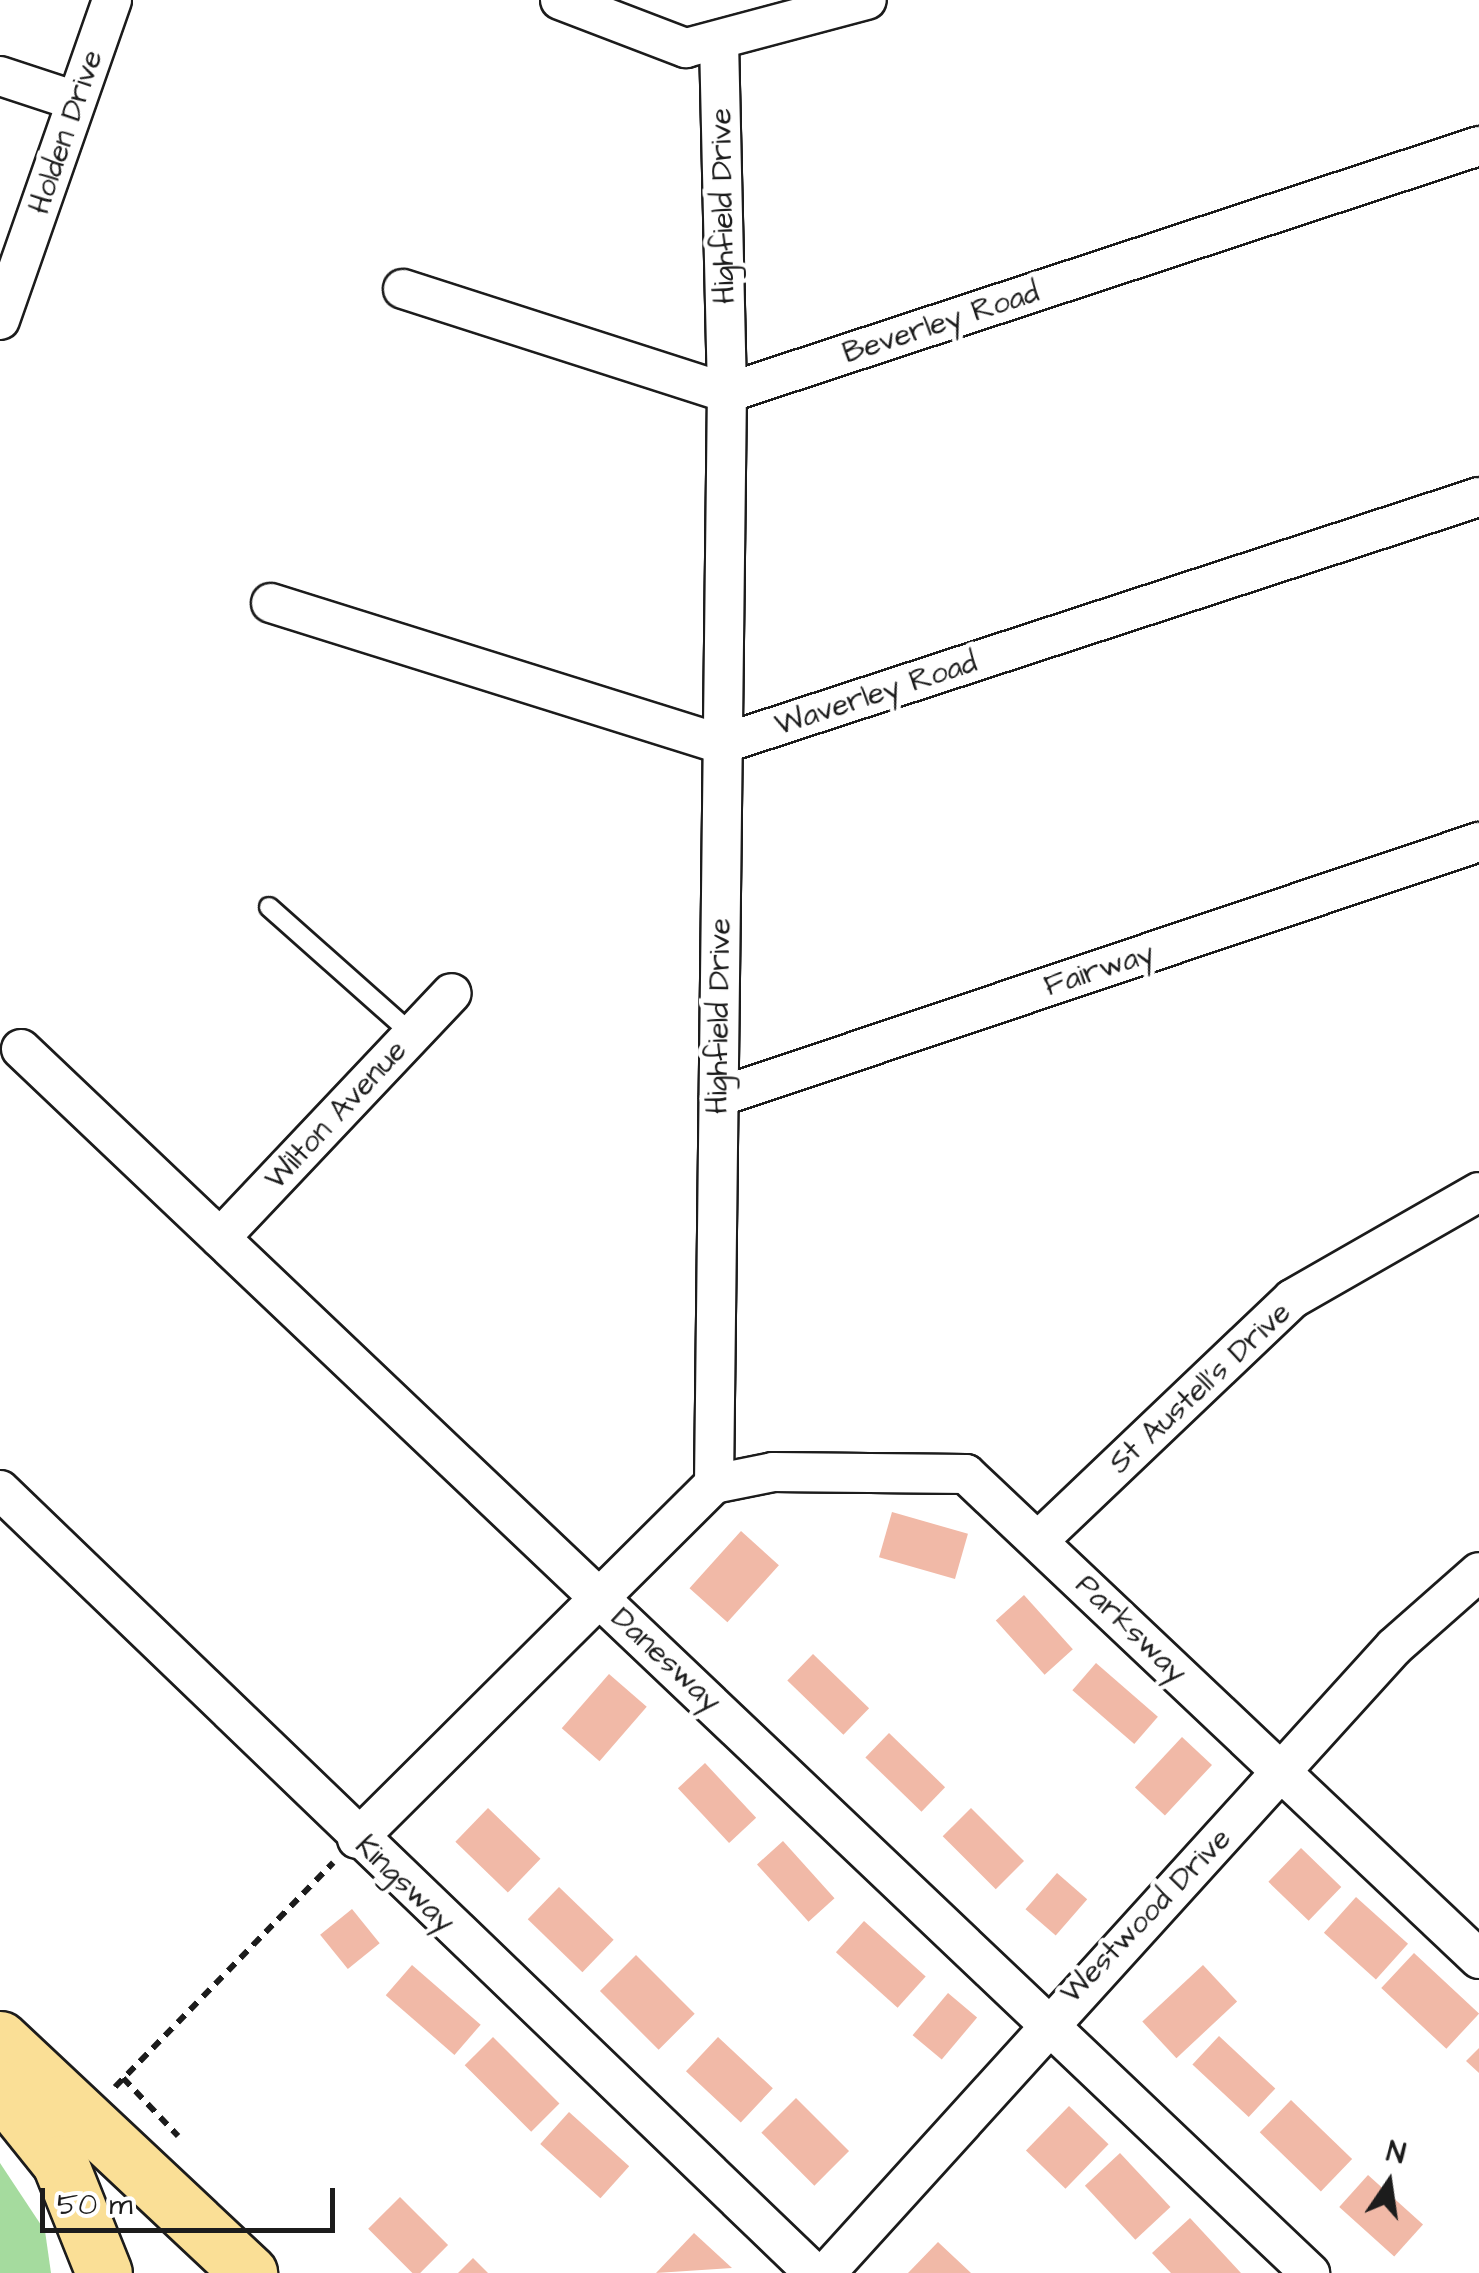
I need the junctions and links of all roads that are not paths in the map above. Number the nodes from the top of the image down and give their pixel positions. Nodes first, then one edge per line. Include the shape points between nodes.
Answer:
1 (112, 0) edge
2 (560, 0) edge
3 (867, 0) edge
4 (719, 45) junction
5 (0, 76) edge
6 (76, 101) junction
7 (1479, 146) edge
8 (403, 289) dead end
9 (0, 320) edge
10 (726, 393) junction
11 (1479, 497) edge
12 (270, 603) dead end
13 (722, 744) junction
14 (1479, 842) edge
15 (270, 907) dead end
16 (452, 994) dead end
17 (412, 1034) junction
18 (21, 1049) dead end
19 (718, 1097) junction
20 (1479, 1192) edge
21 (220, 1238) junction
22 (714, 1484) junction
23 (0, 1490) edge
24 (1038, 1542) junction
25 (1479, 1572) edge
26 (603, 1602) junction
27 (1282, 1773) junction
28 (357, 1838) junction
29 (1479, 1959) edge
30 (1048, 2018) junction
31 (0, 2039) edge
32 (0, 2088) edge
33 (104, 2273) edge
34 (250, 2273) edge
35 (814, 2273) edge
36 (826, 2273) edge
37 (1310, 2273) edge

1 - 6 street, Holden Drive
2 - 4 street via 686,48
3 - 4 street
4 - 10 street, Highfield Drive
5 - 6 street
6 - 9 street, Holden Drive
7 - 10 street, Beverley Road
8 - 10 street
10 - 13 street, Highfield Drive
11 - 13 street, Waverley Road
12 - 13 street
13 - 19 street, Highfield Drive
14 - 19 street, Fairway
15 - 17 lane
16 - 17 street, Wilton Avenue
17 - 21 street, Wilton Avenue
18 - 21 street, Danesway
19 - 22 street, Highfield Drive
20 - 24 street, St Austell's Drive via 1292,1299
21 - 26 street, Danesway
22 - 24 street, Parksway via 773,1472 966,1474
22 - 26 street
23 - 28 street, Kingsway
24 - 27 street, Parksway
25 - 27 street, Westwood Drive via 1394,1647
26 - 28 street
26 - 30 street, Danesway
27 - 29 street, Parksway
27 - 30 street, Westwood Drive
28 - 35 street, Kingsway
30 - 36 street, Westwood Drive
30 - 37 street, Danesway
31 - 34 main road
32 - 33 main road via 73,2186

